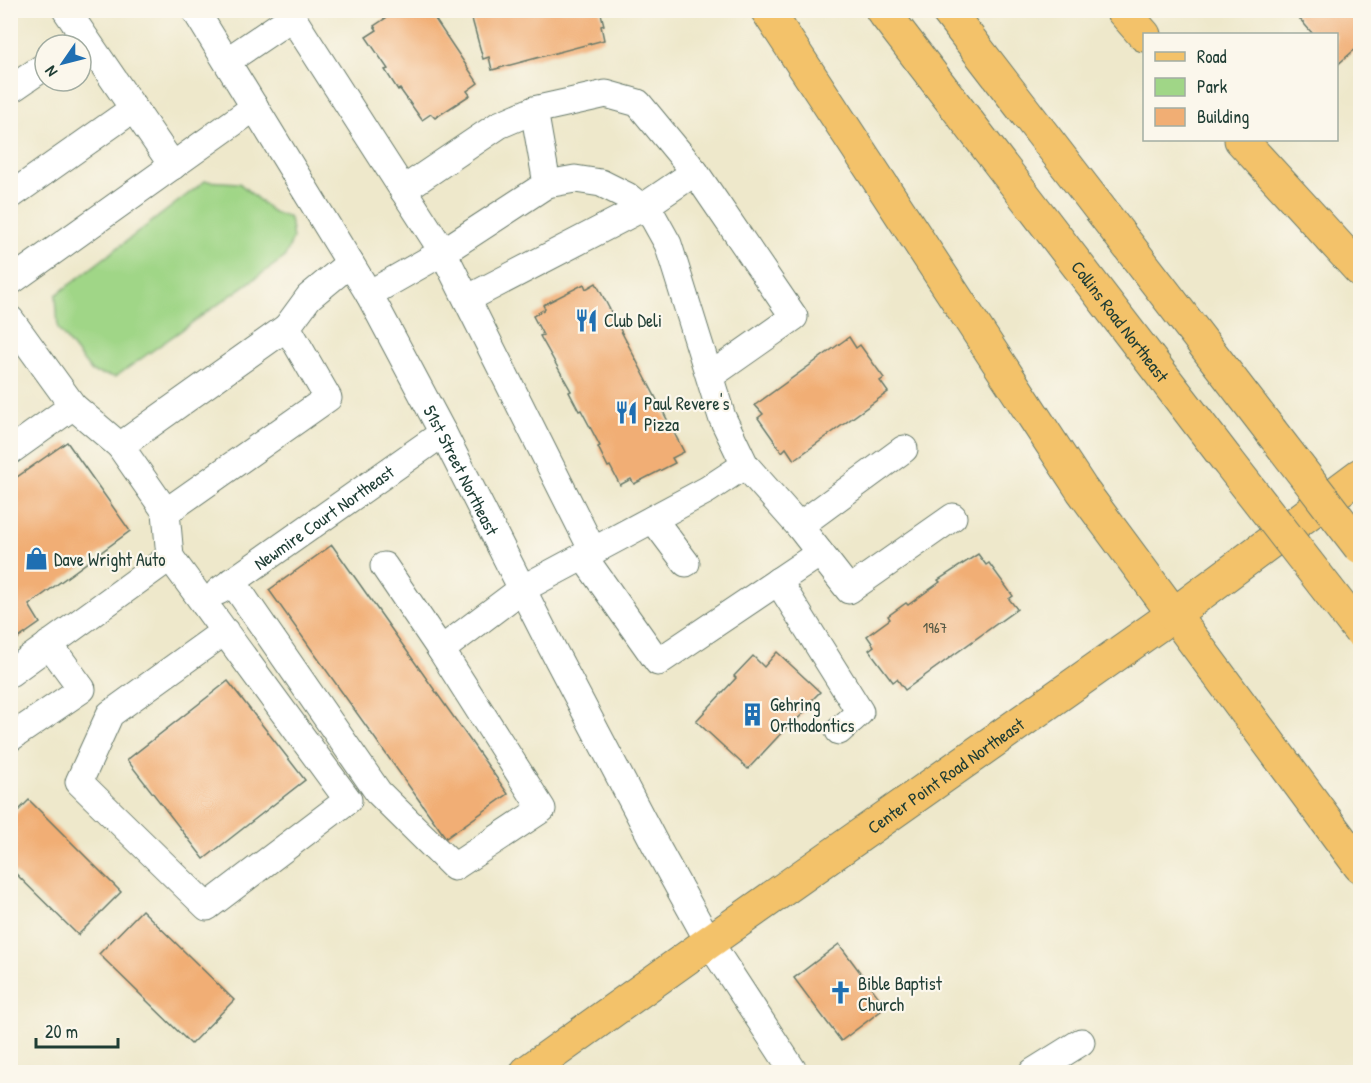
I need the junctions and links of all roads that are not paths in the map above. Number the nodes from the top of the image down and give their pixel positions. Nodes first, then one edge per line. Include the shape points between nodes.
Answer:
1 (66, 10) edge
2 (195, 10) edge
3 (767, 10) edge
4 (882, 10) edge
5 (947, 10) edge
6 (1122, 10) edge
7 (294, 13) edge
8 (76, 33) edge
9 (1143, 34) edge
10 (93, 58) edge
11 (226, 61) junction
12 (33, 74) edge
13 (10, 90) edge
14 (255, 107) junction
15 (134, 109) junction
16 (534, 110) junction
17 (1242, 141) edge
18 (173, 166) junction
19 (694, 172) junction
20 (547, 184) junction
21 (403, 190) junction
22 (10, 196) edge
23 (642, 208) junction
24 (443, 252) junction
25 (350, 263) junction
26 (1360, 270) edge
27 (10, 282) edge
28 (369, 294) junction
29 (467, 299) junction
30 (10, 318) edge
31 (287, 327) junction
32 (710, 376) junction
33 (73, 406) junction
34 (443, 433) junction
35 (120, 446) junction
36 (904, 449) dead end
37 (10, 451) edge
38 (745, 465) junction
39 (1360, 476) edge
40 (166, 513) junction
41 (953, 517) dead end
42 (653, 519) junction
43 (799, 526) junction
44 (1360, 547) edge
45 (820, 553) junction
46 (588, 554) junction
47 (170, 557) junction
48 (686, 563) dead end
49 (384, 566) dead end
50 (232, 581) junction
51 (778, 581) junction
52 (522, 589) junction
53 (204, 602) junction
54 (1174, 614) junction
55 (225, 631) junction
56 (1360, 631) edge
57 (49, 644) junction
58 (441, 650) junction
59 (10, 672) edge
60 (839, 732) dead end
61 (10, 738) edge
62 (1360, 866) edge
63 (709, 942) junction
64 (1081, 1042) dead end
65 (528, 1072) edge
66 (794, 1072) edge
67 (1033, 1072) edge

1 - 8 street
2 - 11 street, 51st Street Northeast
3 - 54 main road via 1082,490
4 - 56 main road, Collins Road Northeast, bridge
5 - 44 main road, bridge
6 - 9 main road
7 - 11 street
7 - 21 street
10 - 15 street
11 - 14 street, 51st Street Northeast
12 - 13 street
14 - 18 street
14 - 25 street, 51st Street Northeast
15 - 18 street
15 - 22 street
16 - 19 street via 606,94 638,103
16 - 20 street
16 - 21 street via 499,125
17 - 26 main road
18 - 27 street
19 - 23 street
19 - 32 street via 794,317
20 - 23 street via 575,179 601,183
20 - 24 street
21 - 24 street
23 - 29 street
23 - 32 street via 653,217 668,244
24 - 28 street
24 - 29 street
25 - 28 street, 51st Street Northeast
25 - 31 street via 309,297
28 - 34 street, 51st Street Northeast
29 - 46 street
30 - 33 street
31 - 35 street
31 - 40 street via 328,398
32 - 38 street via 722,417
33 - 35 street
33 - 37 street
34 - 50 street, Newmire Court Northeast
34 - 52 street, 51st Street Northeast
35 - 40 street
36 - 43 street
38 - 42 street
38 - 43 street
39 - 54 main road, Center Point Road Northeast
40 - 47 street
41 - 45 street via 849,590
42 - 46 street
42 - 48 street
43 - 45 street
45 - 51 street
46 - 51 street via 658,662
46 - 52 street
47 - 53 street
47 - 57 street
49 - 58 street
50 - 53 street, Newmire Court Northeast
50 - 58 street via 378,792 454,867 542,809
51 - 60 street via 860,712
52 - 58 street
52 - 63 street, 51st Street Northeast
53 - 55 street
54 - 62 main road
54 - 63 main road, Center Point Road Northeast
55 - 55 street via 348,800 207,907 79,782 110,714
57 - 59 street
57 - 61 street via 82,689
63 - 65 main road, Center Point Road Northeast
63 - 66 street, 51st Street Northeast
64 - 67 street

